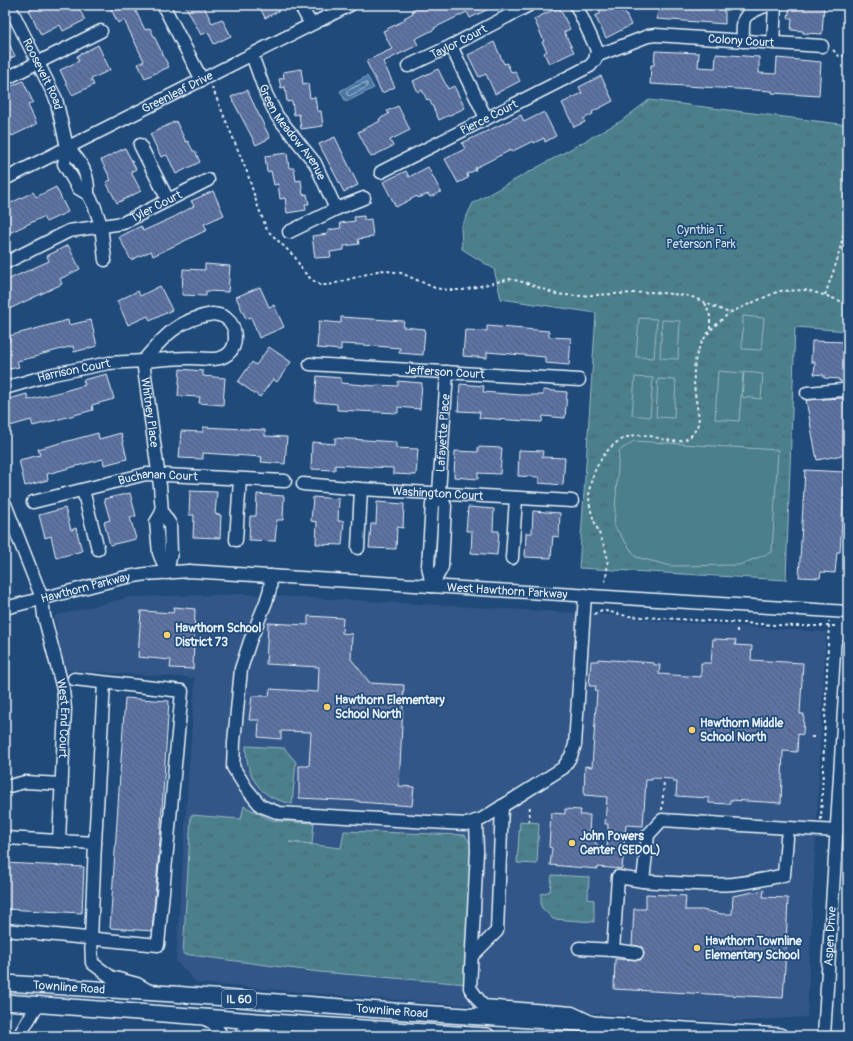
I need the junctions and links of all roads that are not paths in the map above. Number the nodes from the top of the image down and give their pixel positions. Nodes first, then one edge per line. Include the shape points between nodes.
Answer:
1 (9, 5) edge
2 (163, 5) edge
3 (300, 5) edge
4 (350, 5) edge
5 (527, 5) edge
6 (576, 5) edge
7 (767, 5) edge
8 (775, 5) edge
9 (311, 24) junction
10 (101, 31) dead end
11 (743, 41) junction
12 (773, 43) junction
13 (452, 46) junction
14 (822, 46) road end
15 (252, 55) junction
16 (596, 58) junction
17 (38, 63) junction
18 (408, 66) dead end
19 (205, 78) junction
20 (5, 80) edge
21 (486, 118) junction
22 (140, 145) dead end
23 (68, 147) junction
24 (381, 172) dead end
25 (5, 178) edge
26 (208, 180) dead end
27 (364, 198) dead end
28 (168, 200) junction
29 (336, 209) junction
30 (101, 225) junction
31 (289, 232) dead end
32 (106, 260) dead end
33 (5, 263) edge
34 (143, 361) junction
35 (310, 364) dead end
36 (447, 372) junction
37 (579, 380) dead end
38 (5, 388) edge
39 (848, 391) edge
40 (807, 393) dead end
41 (158, 474) junction
42 (240, 479) junction
43 (285, 481) dead end
44 (303, 484) dead end
45 (361, 489) junction
46 (83, 490) junction
47 (439, 493) junction
48 (516, 498) junction
49 (572, 500) dead end
50 (33, 502) dead end
51 (5, 504) edge
52 (236, 540) dead end
53 (358, 548) dead end
54 (98, 549) dead end
55 (512, 558) dead end
56 (166, 573) junction
57 (270, 576) junction
58 (432, 586) junction
59 (585, 595) junction
60 (42, 598) junction
61 (5, 608) edge
62 (848, 612) edge
63 (848, 645) edge
64 (74, 680) dead end
65 (104, 683) junction
66 (846, 704) edge
67 (61, 784) junction
68 (5, 787) edge
69 (502, 806) junction
70 (476, 821) junction
71 (841, 837) edge
72 (5, 838) edge
73 (787, 838) dead end
74 (59, 841) junction
75 (95, 843) junction
76 (643, 881) junction
77 (5, 930) edge
78 (91, 939) junction
79 (579, 948) dead end
80 (613, 950) junction
81 (636, 953) dead end
82 (472, 956) junction
83 (5, 983) edge
84 (152, 992) junction
85 (5, 1002) edge
86 (38, 1004) junction
87 (473, 1016) junction
88 (200, 1017) junction
89 (256, 1021) junction
90 (596, 1024) junction
91 (419, 1034) edge
92 (443, 1035) edge
93 (19, 1036) edge
94 (222, 1036) edge
95 (239, 1036) edge
96 (479, 1036) edge
97 (780, 1036) edge
98 (824, 1036) edge

1 - 17 street, Roosevelt Road
2 - 19 street
3 - 9 street
4 - 9 street, Greenleaf Drive
5 - 13 street, Taylor Court
6 - 16 street via 597,50
7 - 11 street via 749,13 744,20
8 - 12 street
9 - 15 street, Greenleaf Drive
10 - 17 street
11 - 12 street, Colony Court
11 - 16 street, Colony Court via 648,36
12 - 14 street, Colony Court
13 - 18 street, Taylor Court
13 - 21 street
15 - 19 street, Greenleaf Drive
15 - 29 street, Green Meadow Avenue via 277,116 315,163
16 - 21 street, Pierce Court via 590,66
17 - 20 street
17 - 23 street, Roosevelt Road via 56,99
19 - 23 street, Greenleaf Drive
21 - 24 street, Pierce Court
22 - 28 street
23 - 25 street, Greenleaf Drive
23 - 30 street via 64,164 78,188 88,194
26 - 28 street, Tyler Court
27 - 29 street
28 - 30 street, Tyler Court via 123,222
29 - 31 street
30 - 32 street
30 - 33 street, Tyler Court via 69,231
34 - 34 street, Harrison Court via 223,357 234,347 232,326 221,315 193,318 162,338
34 - 38 street, Harrison Court via 109,362
34 - 41 street, Whitney Place
35 - 36 street, Jefferson Court
36 - 37 street, Jefferson Court
36 - 47 street, Lafayette Place
39 - 40 street
41 - 42 street, Buchanan Court
41 - 46 street, Buchanan Court via 146,474
41 - 56 street, Whitney Place via 162,512 156,522 159,553
42 - 43 street, Buchanan Court
42 - 52 street
44 - 45 street, Washington Court
45 - 47 street, Washington Court
45 - 53 street
46 - 50 street, Buchanan Court
46 - 54 street
47 - 48 street, Washington Court
47 - 58 street, Lafayette Place via 432,504 428,566
48 - 49 street, Washington Court
48 - 55 street
51 - 60 street, West End Court
56 - 57 street, West Hawthorn Parkway via 189,571
56 - 60 street, Hawthorn Parkway via 122,578
57 - 58 street, West Hawthorn Parkway
57 - 70 street via 266,602 241,669 233,767 261,806 280,813 467,824
58 - 59 street, West Hawthorn Parkway
59 - 62 street, West Hawthorn Parkway
59 - 69 street via 575,745 571,756 563,768
60 - 61 street, Hawthorn Parkway
60 - 67 street, West End Court via 44,616 63,689 65,709
63 - 66 street, Aspen Drive
64 - 65 street
65 - 75 street
65 - 78 street via 182,691 158,945
66 - 71 street, Aspen Drive
67 - 68 street via 25,782
67 - 74 street, West End Court
69 - 70 street
69 - 82 street via 497,931
70 - 82 street via 478,851
71 - 76 street via 820,830 662,820 648,835
71 - 98 street, Aspen Drive
72 - 74 street
73 - 76 street via 784,875 725,884
74 - 75 street
75 - 78 street
76 - 80 street via 618,877
77 - 78 street
78 - 84 street via 92,963 111,977 137,984
79 - 80 street
80 - 81 street
82 - 90 street via 470,988 483,1006 572,1013
83 - 84 main road, Townline Road / IL 60
84 - 87 main road, Townline Road / IL 60
85 - 86 main road, Townline Road / IL 60
86 - 88 main road, Townline Road / IL 60
86 - 93 street
87 - 90 main road, Townline Road / IL 60
87 - 92 street via 458,1022
88 - 89 main road, Townline Road / IL 60
88 - 94 street via 213,1023
89 - 91 main road, Townline Road / IL 60
89 - 95 street
90 - 97 main road, Townline Road / IL 60
91 - 92 main road, Townline Road / IL 60
92 - 96 main road, Townline Road / IL 60

